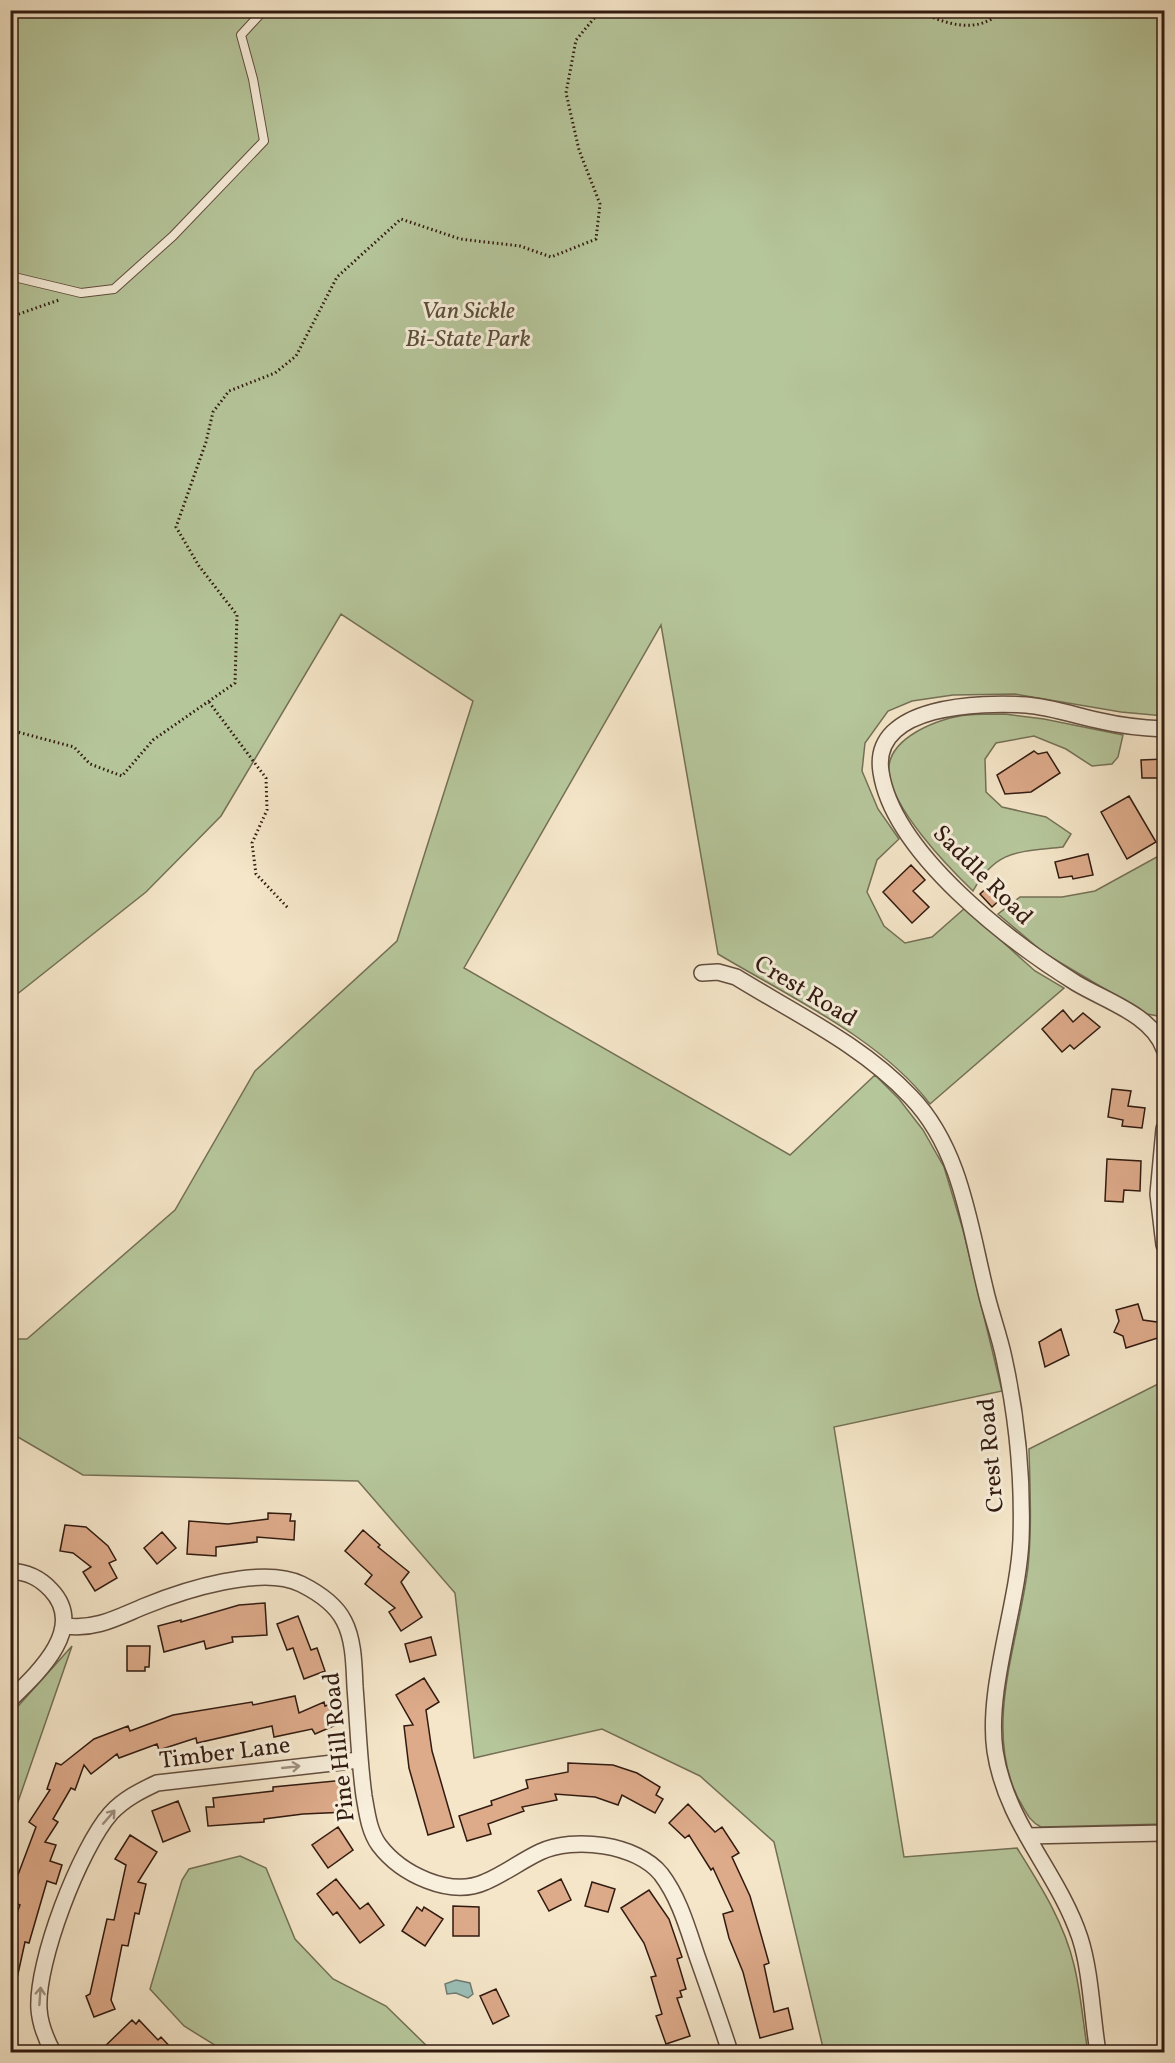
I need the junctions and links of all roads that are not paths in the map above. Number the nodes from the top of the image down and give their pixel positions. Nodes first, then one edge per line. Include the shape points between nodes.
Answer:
1 (264, 10) edge
2 (10, 276) edge
3 (1164, 729) edge
4 (702, 973) dead end
5 (1162, 1032) edge
6 (1164, 1049) edge
7 (1164, 1129) edge
8 (1164, 1245) edge
9 (10, 1571) edge
10 (66, 1626) junction
11 (10, 1700) edge
12 (359, 1760) junction
13 (1164, 1833) edge
14 (1027, 1836) junction
15 (53, 2052) edge
16 (730, 2052) edge
17 (1098, 2052) edge

1 - 2 lane via 241,35 264,141 172,236 114,289 81,293
3 - 5 street, Saddle Road via 1105,722 1028,705 959,706 902,724 886,741 879,764 883,789 895,815 948,881 1032,955
4 - 14 street, Crest Road via 736,977 883,1070 914,1099 959,1179 1004,1358 1017,1432 1021,1540 995,1705 995,1747 1002,1785
5 - 6 street, Saddle Road
7 - 8 street via 1158,1194
9 - 10 street via 24,1572 42,1581 55,1594
10 - 11 street via 44,1663
10 - 12 street, Pine Hill Road via 94,1627 147,1605 231,1581 267,1576 300,1583 326,1599 344,1621 353,1653
15 -> 12 street, Timber Lane via 39,2009 42,1977 76,1869 93,1836 112,1812 134,1794 157,1784
12 - 16 street, Pine Hill Road via 368,1822 378,1845 400,1866 429,1881 455,1887 483,1884 542,1850 573,1844 628,1851 659,1871 676,1898
13 - 14 street
14 - 17 street, Crest Road via 1081,1940

